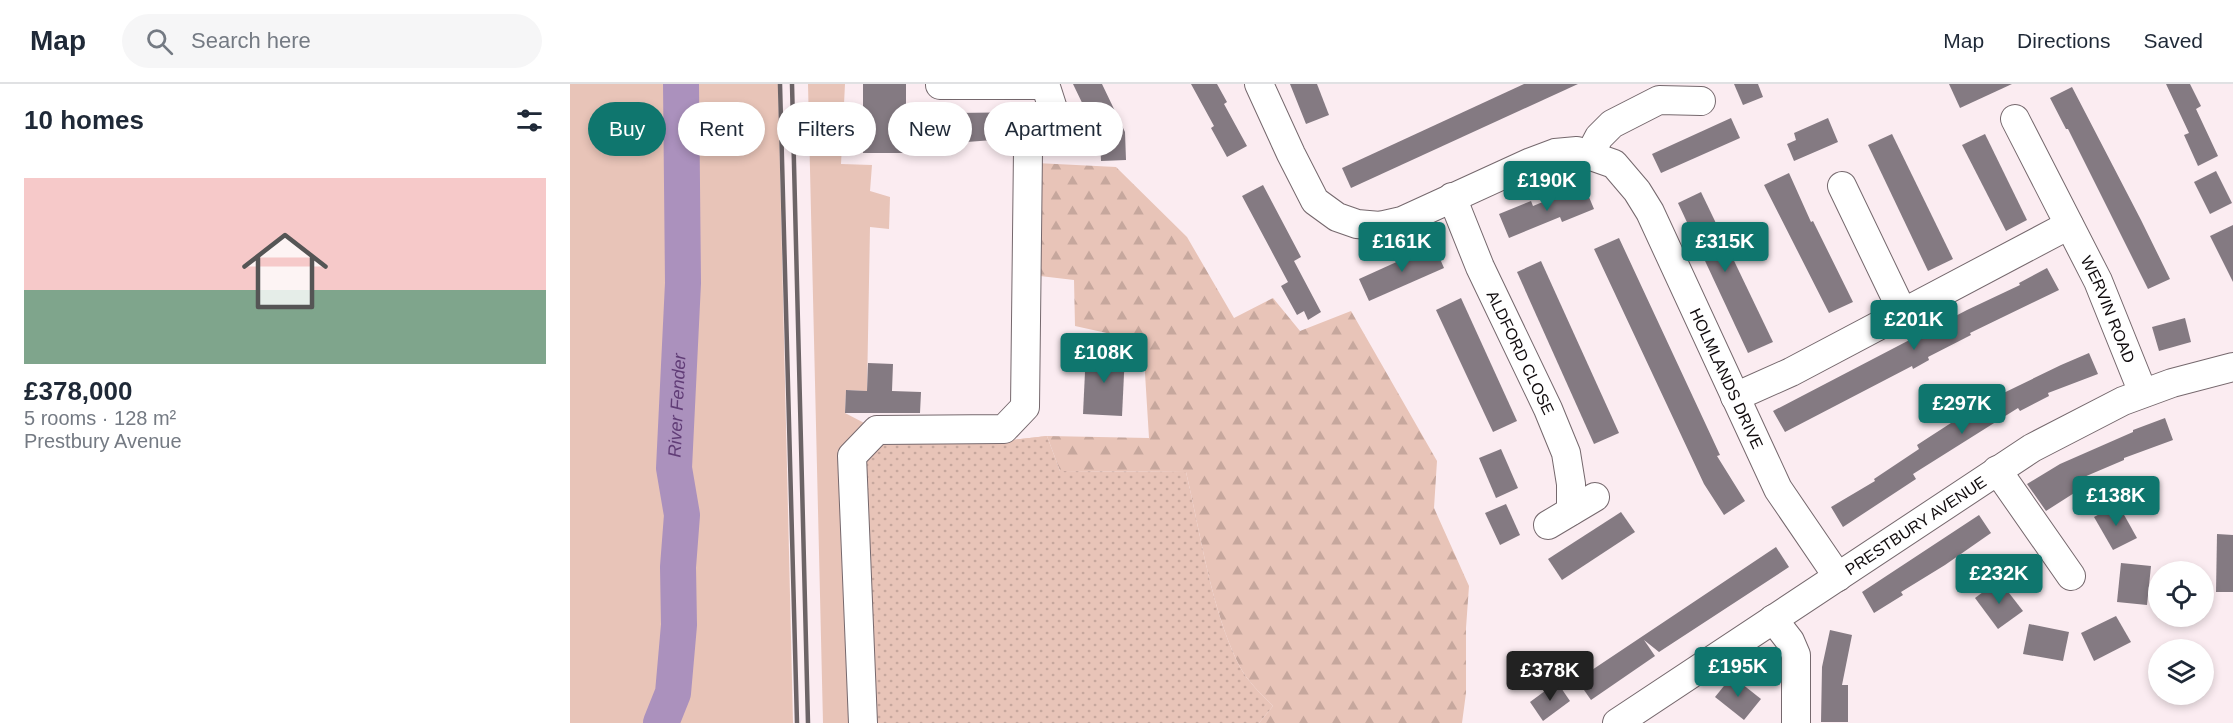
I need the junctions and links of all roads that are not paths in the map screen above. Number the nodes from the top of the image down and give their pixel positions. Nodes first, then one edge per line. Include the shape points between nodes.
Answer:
1 (956, 84) edge
2 (1259, 84) edge
3 (1045, 85) edge
4 (1701, 101) dead end
5 (1051, 102) edge
6 (2015, 119) dead end
7 (1590, 154) junction
8 (1028, 156) edge
9 (1842, 186) dead end
10 (1452, 197) junction
11 (2069, 225) junction
12 (1903, 313) junction
13 (2233, 367) edge
14 (2143, 393) junction
15 (1735, 397) junction
16 (1997, 470) junction
17 (1595, 497) dead end
18 (2071, 576) dead end
19 (1838, 577) junction
20 (1773, 620) junction
21 (862, 723) edge
22 (1617, 723) edge
23 (1796, 723) edge

1 - 3 street
2 - 10 street, HOLMLANDS DRIVE via 1315,201 1337,217 1380,226 1402,221
3 - 5 street
4 - 7 street via 1659,100 1612,124
6 - 11 street, WERVIN ROAD
7 - 10 street, HOLMLANDS DRIVE via 1554,153
7 - 15 street, HOLMLANDS DRIVE via 1614,164 1650,212
8 - 21 street via 1025,407 1004,429 877,430 852,456
9 - 12 street
10 - 17 street, ALDFORD CLOSE via 1566,453 1571,484 1560,518
11 - 12 street
11 - 14 street, WERVIN ROAD via 2098,281
12 - 15 street
13 - 14 street, PRESTBURY AVENUE
14 - 16 street, PRESTBURY AVENUE via 2081,421
15 - 19 street, HOLMLANDS DRIVE via 1778,489
16 - 18 street
16 - 19 street, PRESTBURY AVENUE
19 - 20 street, PRESTBURY AVENUE
20 - 22 street, PRESTBURY AVENUE
20 - 23 street via 1790,640 1796,655

